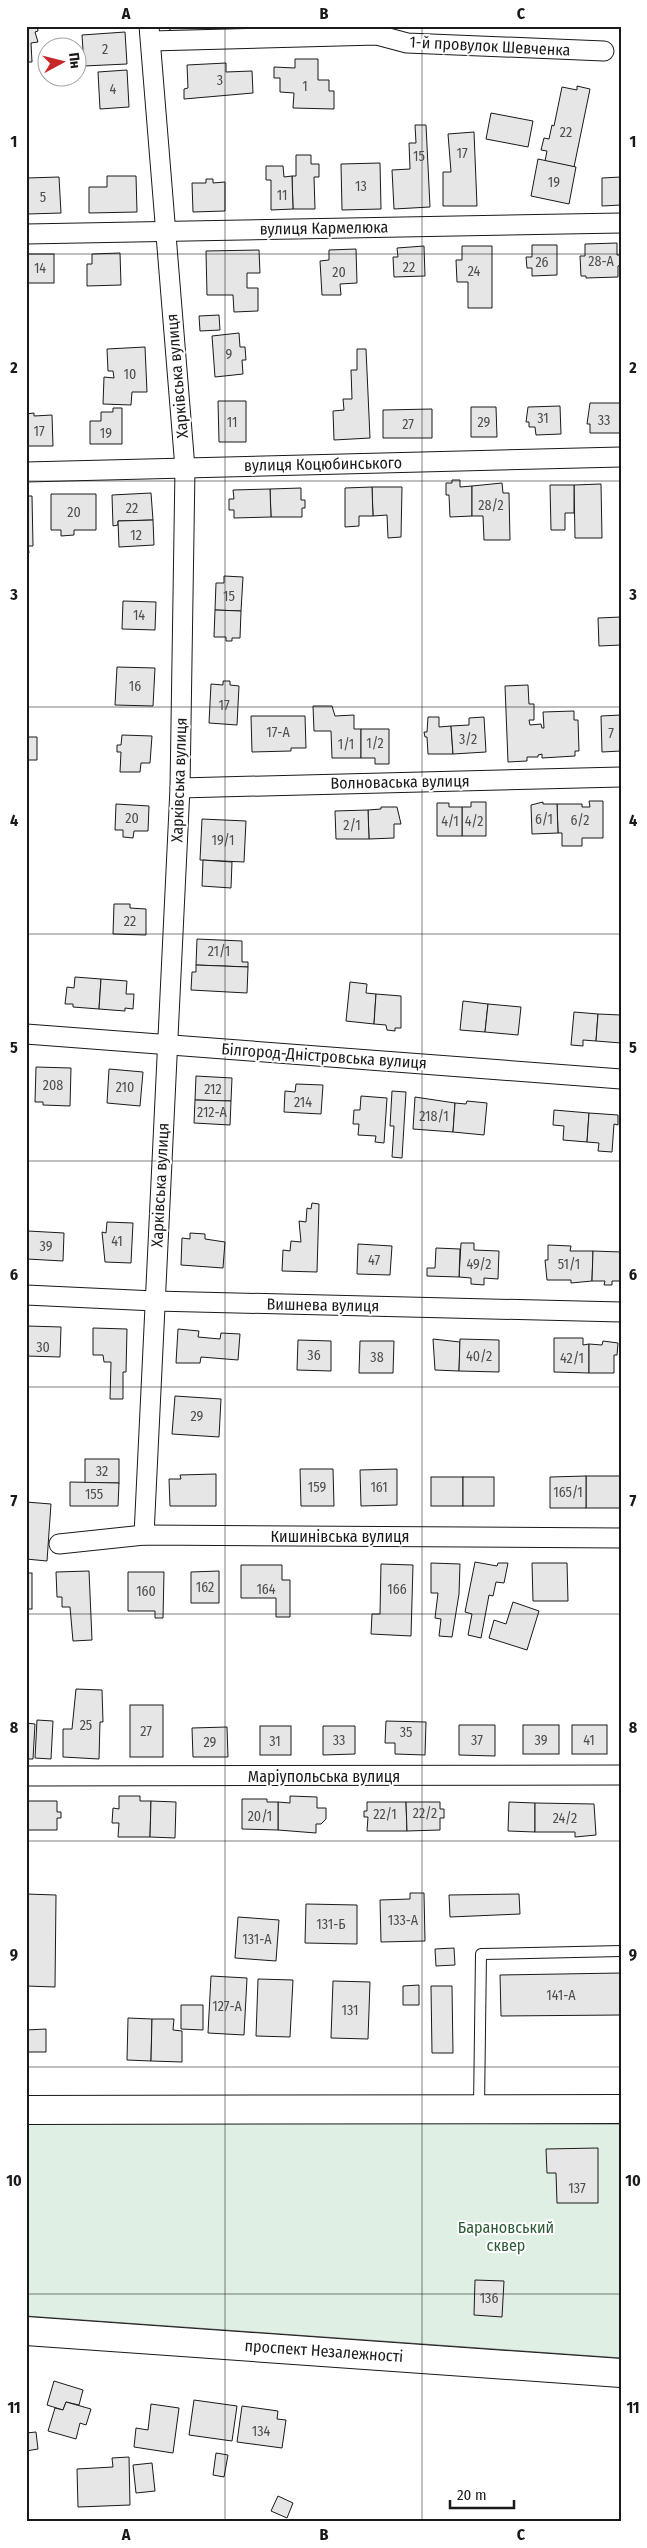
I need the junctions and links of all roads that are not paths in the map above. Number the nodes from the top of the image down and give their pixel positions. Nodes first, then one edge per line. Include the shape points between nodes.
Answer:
1 (376, 31) edge
2 (150, 34) edge
3 (604, 51) dead end
4 (621, 223) edge
5 (165, 231) junction
6 (26, 234) edge
7 (621, 457) edge
8 (185, 468) junction
9 (26, 472) edge
10 (621, 777) edge
11 (180, 788) junction
12 (26, 1034) edge
13 (167, 1044) junction
14 (621, 1079) edge
15 (26, 1296) edge
16 (155, 1301) junction
17 (621, 1312) edge
18 (144, 1535) junction
19 (621, 1538) edge
20 (60, 1544) dead end
21 (621, 1775) edge
22 (26, 1776) edge
23 (621, 1951) edge
24 (621, 2109) edge
25 (26, 2110) edge
26 (479, 2110) junction
27 (26, 2331) edge
28 (621, 2373) edge

1 - 2 street, 1-й провулок Шевченка
1 - 3 street, 1-й провулок Шевченка via 407,43
2 - 5 street, Харківська вулиця
4 - 5 street, вулиця Кармелюка
5 - 6 street, вулиця Кармелюка
5 - 8 street, Харківська вулиця
7 - 8 street, вулиця Коцюбинського
8 - 9 street, вулиця Коцюбинського
8 - 11 street, Харківська вулиця
10 - 11 street, Волноваська вулиця
11 - 13 street, Харківська вулиця
12 - 13 street, Білгород-Дністровська вулиця
13 - 14 street, Білгород-Дністровська вулиця
13 - 16 street, Харківська вулиця
15 - 16 street, Вишнева вулиця
16 - 17 street, Вишнева вулиця
16 - 18 street, Харківська вулиця
18 - 19 street, Кишинівська вулиця
18 - 20 street, Кишинівська вулиця
21 - 22 street, Маріупольська вулиця
23 - 26 lane via 481,1954
24 - 26 main road
25 - 26 main road
27 - 28 main road, проспект Незалежності

